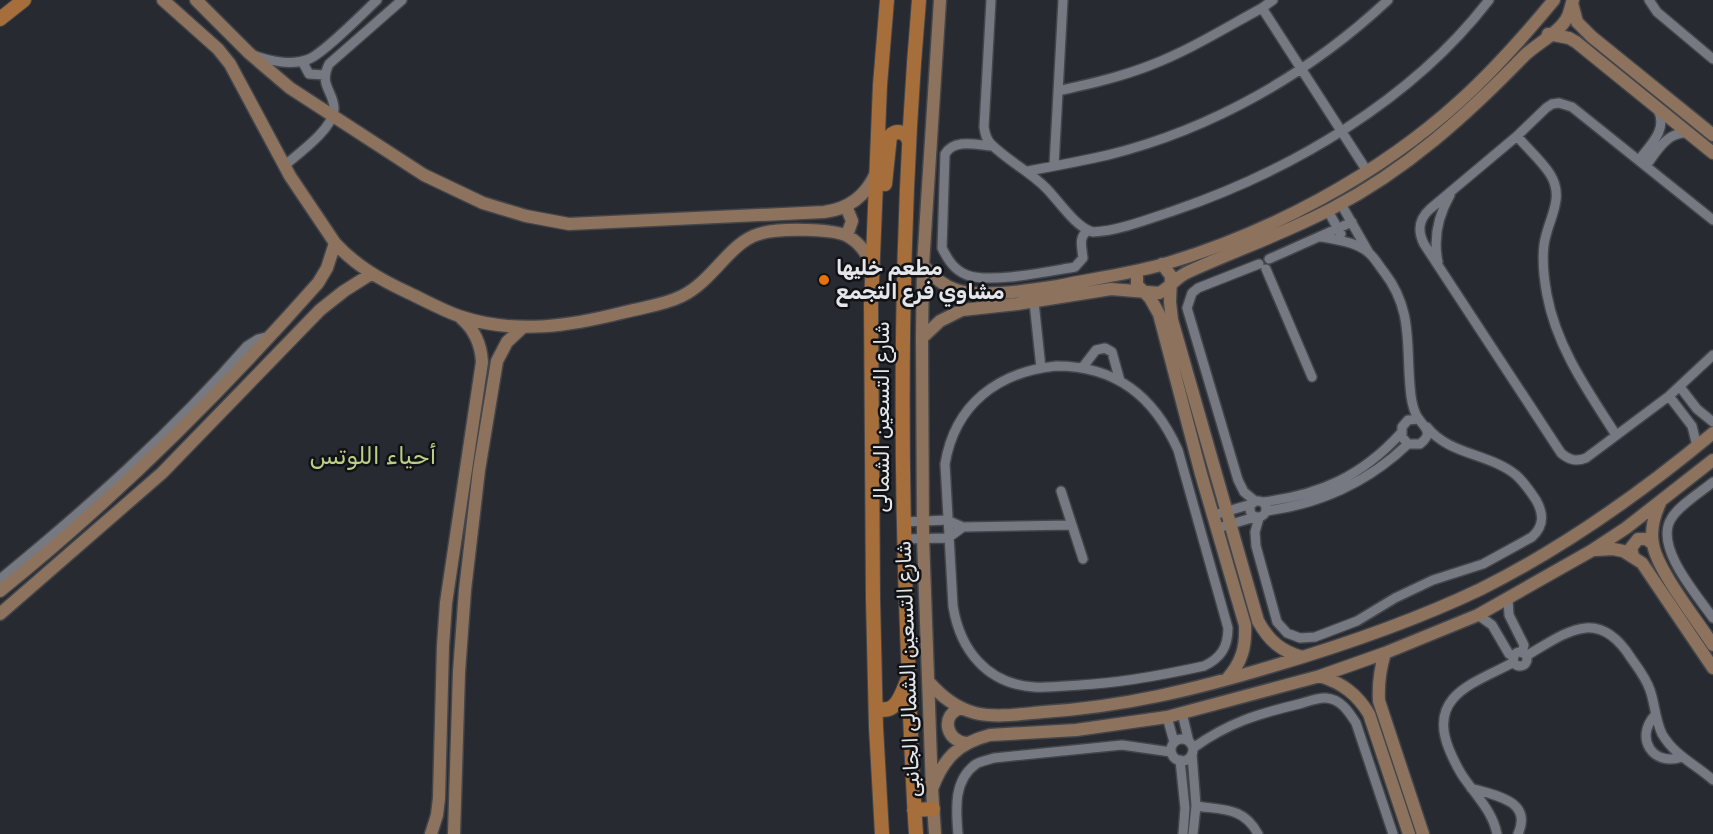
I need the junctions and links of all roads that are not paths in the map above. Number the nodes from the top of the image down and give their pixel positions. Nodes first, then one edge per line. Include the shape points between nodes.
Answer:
1 (24, 0) edge
2 (163, 0) edge
3 (196, 0) edge
4 (377, 0) edge
5 (402, 0) edge
6 (887, 0) edge
7 (920, 0) edge
8 (940, 0) edge
9 (991, 0) edge
10 (1063, 0) edge
11 (1273, 0) edge
12 (1388, 0) edge
13 (1489, 0) edge
14 (1554, 0) edge
15 (1648, 0) edge
16 (1572, 1) edge
17 (1262, 8) junction
18 (1, 18) edge
19 (1536, 21) junction
20 (1550, 34) junction
21 (249, 53) junction
22 (1713, 59) edge
23 (302, 61) junction
24 (1301, 69) junction
25 (325, 75) junction
26 (1058, 91) junction
27 (1657, 108) junction
28 (332, 115) junction
29 (1342, 131) junction
30 (1689, 133) junction
31 (1713, 134) edge
32 (1517, 136) junction
33 (909, 141) junction
34 (993, 146) junction
35 (1713, 153) edge
36 (1642, 163) junction
37 (284, 166) junction
38 (1054, 166) junction
39 (1028, 171) junction
40 (1367, 171) junction
41 (877, 172) junction
42 (1452, 190) junction
43 (1341, 204) junction
44 (844, 207) junction
45 (1328, 211) junction
46 (875, 219) junction
47 (1713, 220) edge
48 (1352, 222) junction
49 (1338, 228) junction
50 (1088, 231) junction
51 (847, 235) junction
52 (1359, 235) junction
53 (1322, 237) junction
54 (1346, 241) junction
55 (335, 243) junction
56 (1369, 253) junction
57 (873, 264) junction
58 (1162, 264) junction
59 (1264, 264) junction
60 (923, 265) junction
61 (1439, 267) junction
62 (1137, 271) junction
63 (371, 274) junction
64 (1172, 285) junction
65 (1143, 292) junction
66 (974, 295) junction
67 (1034, 302) junction
68 (975, 308) junction
69 (457, 315) junction
70 (523, 327) junction
71 (270, 336) junction
72 (922, 338) junction
73 (1713, 355) edge
74 (1041, 368) junction
75 (1082, 368) junction
76 (1312, 377) dead end
77 (1120, 381) junction
78 (1680, 387) junction
79 (1411, 396) junction
80 (1669, 396) junction
81 (1687, 397) junction
82 (1677, 405) junction
83 (1419, 420) junction
84 (1713, 422) edge
85 (1405, 423) junction
86 (1426, 427) junction
87 (1401, 433) junction
88 (1713, 433) edge
89 (1616, 435) junction
90 (1423, 442) junction
91 (1444, 443) junction
92 (1408, 444) junction
93 (1697, 446) junction
94 (1713, 460) edge
95 (1201, 474) junction
96 (1186, 478) junction
97 (1713, 482) edge
98 (1061, 491) dead end
99 (1206, 491) junction
100 (1191, 496) junction
101 (1661, 502) junction
102 (1258, 509) junction
103 (1227, 511) junction
104 (1214, 515) junction
105 (947, 520) junction
106 (923, 521) junction
107 (903, 522) junction
108 (1230, 524) junction
109 (1072, 525) junction
110 (963, 527) junction
111 (1218, 528) junction
112 (948, 537) junction
113 (923, 538) junction
114 (903, 539) junction
115 (1652, 543) junction
116 (1592, 551) junction
117 (1633, 556) junction
118 (1083, 559) dead end
119 (0, 579) edge
120 (1498, 579) junction
121 (0, 591) edge
122 (1459, 599) junction
123 (1508, 599) junction
124 (0, 614) edge
125 (1474, 617) junction
126 (1713, 618) edge
127 (1713, 645) edge
128 (1385, 653) junction
129 (1304, 657) junction
130 (1519, 657) junction
131 (1713, 668) edge
132 (1320, 676) junction
133 (909, 677) junction
134 (1226, 680) junction
135 (928, 681) junction
136 (1191, 690) junction
137 (1150, 698) junction
138 (1379, 701) junction
139 (1364, 706) junction
140 (876, 707) junction
141 (961, 708) junction
142 (1195, 709) junction
143 (1182, 713) junction
144 (1655, 715) junction
145 (1162, 717) junction
146 (966, 743) junction
147 (1173, 747) junction
148 (1191, 748) junction
149 (1682, 757) junction
150 (1180, 760) junction
151 (1713, 780) edge
152 (1471, 788) junction
153 (932, 789) junction
154 (1196, 806) junction
155 (933, 808) junction
156 (914, 810) junction
157 (433, 829) edge
158 (454, 834) edge
159 (882, 834) edge
160 (916, 834) edge
161 (935, 834) edge
162 (958, 834) edge
163 (1183, 834) edge
164 (1193, 834) edge
165 (1258, 834) edge
166 (1392, 834) edge
167 (1409, 834) edge
168 (1423, 834) edge
169 (1497, 834) edge
170 (1518, 834) edge

1 - 18 main road
2 - 37 street via 230,64
3 - 21 street
4 - 23 street via 315,56
5 - 25 street via 332,61
6 - 41 main road, شارع التسعين الشمالى
7 - 33 main road, شارع التسعين الشمالى
8 - 60 street, شارع التسعين الشمالى الجانبى
9 - 34 street via 984,127
10 - 26 street
11 - 17 street
12 - 24 street via 1345,38
13 - 29 street via 1434,60
14 - 19 street
15 - 22 street
16 - 20 street via 1565,22
16 - 31 street via 1577,22 1592,37
17 - 24 street
17 - 26 street via 1151,66
19 - 20 street via 1542,32
19 - 40 street via 1461,99
20 - 27 street via 1576,42
20 - 43 street via 1440,136
21 - 23 street via 272,60
21 - 28 street via 290,88
23 - 25 street via 309,74
24 - 29 street
24 - 38 street via 1258,95 1183,131
25 - 28 street
26 - 38 street
27 - 30 street
27 - 36 street via 1662,118 1661,130
28 - 37 street via 316,140
28 - 44 street via 443,186 494,207 547,221 580,223 824,212
29 - 40 street
29 - 50 street via 1260,177 1199,202 1128,225
30 - 35 street
30 - 36 street via 1670,137
32 - 36 street via 1552,104 1565,104
32 - 42 street
32 - 89 street via 1550,174 1557,191 1543,262 1556,327 1576,373
33 - 46 main road via 898,132 889,139 883,202
33 - 107 main road, شارع التسعين الشمالى via 903,308
34 - 39 street
34 - 50 street via 955,144 945,154 942,248 956,269 980,278 1075,267 1083,258 1082,238
36 - 47 street
37 - 55 street
38 - 39 street
39 - 50 street
40 - 58 street via 1258,229
41 - 44 street via 864,193
41 - 46 main road, شارع التسعين الشمالى
42 - 61 street via 1438,221
42 - 61 street via 1424,214 1419,229
43 - 45 street
43 - 48 street
44 - 51 street via 852,221
45 - 49 street
45 - 64 street via 1187,272
46 - 57 main road, شارع التسعين الشمالى
48 - 49 street
48 - 52 street
49 - 53 street
49 - 54 street
51 - 57 street
51 - 70 street via 832,231 759,234 741,243 700,285 670,301 565,326
52 - 54 street
52 - 56 street
53 - 54 street
53 - 59 street
54 - 56 street
55 - 63 street
55 - 71 street via 318,283
56 - 79 street via 1394,284 1404,310
57 - 140 main road, شارع التسعين الشمالى
58 - 62 street
58 - 64 street
59 - 76 street
59 - 102 street via 1198,288 1187,308 1238,480
60 - 66 street via 939,282
60 - 72 street, شارع التسعين الشمالى الجانبى
61 - 89 street via 1561,453 1572,460 1586,458
62 - 65 street via 1137,285
62 - 66 street via 1032,290
63 - 69 street
63 - 124 street via 320,310 162,473
64 - 65 street via 1159,293
64 - 103 street via 1172,320
65 - 67 street via 1111,289
65 - 95 street via 1159,314
66 - 68 street
67 - 68 street
67 - 74 street
68 - 72 street via 950,315
69 - 70 street
69 - 157 street via 478,341 482,363 446,603 439,798
70 - 158 street via 507,342 497,361 478,480 459,672
71 - 119 street via 247,346 121,476
71 - 121 street via 119,489
72 - 106 street, شارع التسعين الشمالى الجانبى
73 - 78 street
74 - 75 street
74 - 105 street via 1001,381 969,408 957,426 945,464
75 - 77 street
75 - 77 street via 1096,350 1109,349
77 - 96 street via 1140,394 1163,420
78 - 80 street
78 - 81 street
79 - 83 street
79 - 85 street
80 - 82 street
80 - 89 street
81 - 82 street
81 - 84 street
82 - 93 street via 1692,426
83 - 85 street
83 - 86 street
85 - 87 street
86 - 90 street
86 - 91 street
87 - 92 street
87 - 102 street via 1372,461 1338,482
88 - 93 street
90 - 91 street
90 - 92 street
91 - 102 street via 1514,474 1538,505 1541,526 1532,537 1483,564 1433,580 1357,621 1308,638 1293,636 1281,628 1256,546
92 - 102 street via 1374,472 1341,491 1305,504
93 - 120 street via 1611,512
94 - 101 street
95 - 96 street
95 - 99 street
96 - 100 street
97 - 126 street via 1671,518 1666,538 1669,551
98 - 109 street
99 - 100 street
99 - 104 street
100 - 112 street via 1228,638 1220,656 1204,666 1146,678 1034,687 1000,678 985,668 962,641 956,624
101 - 115 street via 1653,522
101 - 116 street
102 - 103 street
102 - 108 street
103 - 104 street
103 - 108 street
104 - 111 street
105 - 106 street
105 - 110 street
105 - 112 street
106 - 107 street
106 - 113 street, شارع التسعين الشمالى الجانبى
107 - 114 main road, شارع التسعين الشمالى
108 - 111 street
108 - 129 street via 1258,621 1276,645
109 - 110 street
109 - 118 street
110 - 112 street
111 - 134 street via 1246,640 1243,655
112 - 113 street
113 - 114 street
113 - 135 street, شارع التسعين الشمالى الجانبى
114 - 133 main road, شارع التسعين الشمالى
115 - 117 street via 1646,538 1638,539 1631,548
115 - 127 street via 1661,566
116 - 117 street via 1613,549
116 - 123 street
117 - 131 street via 1650,572
120 - 122 street
120 - 123 street via 1498,592
122 - 125 street
122 - 129 street
123 - 125 street
123 - 130 street via 1509,615 1524,645
125 - 128 street
125 - 130 street via 1492,625 1509,654
128 - 132 street
128 - 138 street via 1379,676
129 - 134 street
130 - 144 street via 1581,628 1604,631 1620,642 1648,684
130 - 152 street via 1459,691 1445,712 1444,736 1458,771
132 - 139 street via 1345,687
132 - 142 street
133 - 140 main road via 892,708
133 - 156 main road, شارع التسعين الشمالى
134 - 136 street
135 - 141 street
135 - 153 street, شارع التسعين الشمالى الجانبى
136 - 137 street
136 - 142 street via 1199,699
137 - 141 street via 1074,710 989,716
137 - 145 street via 1150,710
138 - 139 street
138 - 168 street
139 - 167 street
140 - 159 main road, شارع التسعين الشمالى
141 - 146 street via 951,714 948,731 955,740
142 - 143 street
143 - 145 street
143 - 148 street
144 - 149 street via 1668,742
144 - 149 street via 1646,729 1652,752 1666,760
145 - 146 street via 1076,730 990,735
145 - 147 street
146 - 153 street via 950,755
147 - 148 street via 1180,739
147 - 150 street via 1174,757
147 - 162 street via 1122,745 994,758 977,764 964,777 956,800
148 - 150 street via 1187,759
148 - 154 street
148 - 166 street via 1233,723 1272,710 1325,698 1337,701 1348,709 1356,723
149 - 151 street
150 - 163 street via 1185,808
152 - 169 street via 1489,812
152 - 170 street via 1515,804 1521,818
153 - 155 street, شارع التسعين الشمالى الجانبى
154 - 164 street
154 - 165 street via 1236,811 1245,816
155 - 156 main road
155 - 161 street, شارع التسعين الشمالى الجانبى
156 - 160 main road, شارع التسعين الشمالى
157 - 158 street via 444,825

